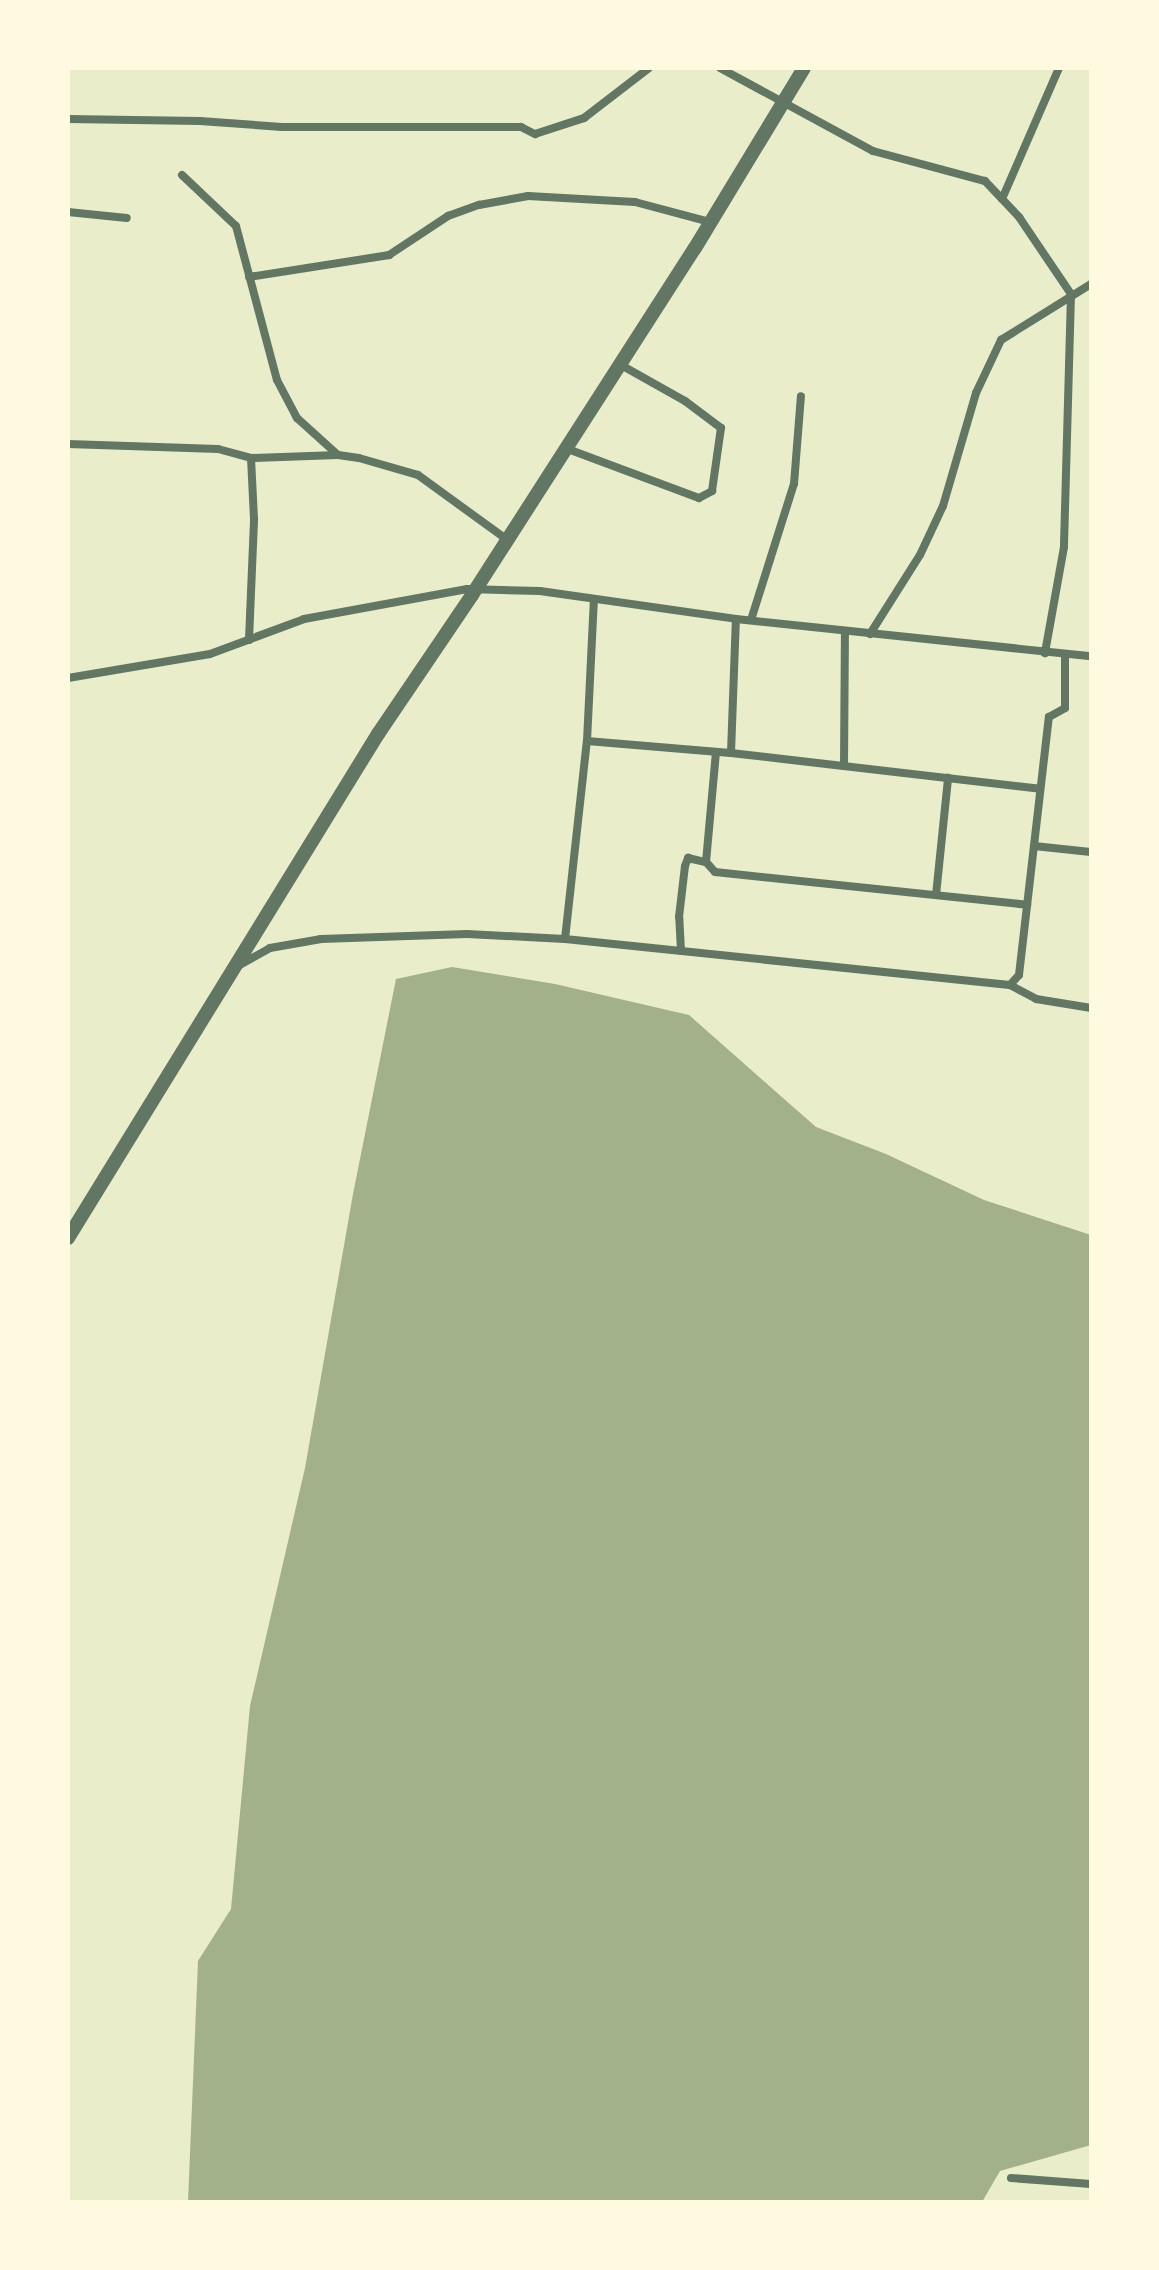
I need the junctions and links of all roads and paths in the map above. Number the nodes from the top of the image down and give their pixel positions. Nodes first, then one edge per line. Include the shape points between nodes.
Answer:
1 (649, 68) edge
2 (720, 68) edge
3 (804, 68) edge
4 (1059, 68) edge
5 (783, 103) junction
6 (68, 119) edge
7 (182, 175) dead end
8 (1002, 199) junction
9 (68, 212) edge
10 (127, 218) dead end
11 (710, 222) junction
12 (249, 277) junction
13 (1091, 284) edge
14 (1071, 294) junction
15 (619, 364) junction
16 (801, 396) dead end
17 (68, 444) edge
18 (565, 448) junction
19 (338, 455) junction
20 (251, 458) junction
21 (506, 539) junction
22 (474, 589) junction
23 (594, 599) junction
24 (736, 619) junction
25 (751, 620) junction
26 (845, 631) junction
27 (870, 634) junction
28 (249, 640) junction
29 (1045, 653) junction
30 (1065, 654) junction
31 (1091, 656) edge
32 (68, 678) edge
33 (587, 741) junction
34 (716, 752) junction
35 (731, 753) junction
36 (844, 766) junction
37 (948, 778) junction
38 (1040, 789) junction
39 (1034, 846) junction
40 (1091, 852) edge
41 (706, 862) junction
42 (936, 895) junction
43 (1027, 905) junction
44 (565, 939) junction
45 (681, 951) junction
46 (232, 970) junction
47 (1010, 985) junction
48 (1091, 1008) edge
49 (68, 1238) edge
50 (1011, 2178) dead end
51 (1091, 2184) edge

1 - 6 street via 584,118 535,134 521,127 282,127
2 - 5 street
3 - 5 street
4 - 8 street
5 - 8 street via 873,151 985,181
5 - 11 street
7 - 12 street via 236,226
8 - 14 street
9 - 10 street
11 - 12 street via 635,202 528,196 448,216 389,255
11 - 15 street
12 - 19 street via 277,380 297,418
13 - 14 street
14 - 27 street via 1001,340 976,393 943,506 920,555
14 - 29 street via 1064,547
15 - 18 street
15 - 18 street via 721,428 712,491 699,498
16 - 25 street via 794,484
17 - 20 street via 218,449
18 - 21 street
19 - 20 street
19 - 21 street via 418,475
20 - 28 street
21 - 22 street
22 - 23 street
22 - 28 street via 340,611
22 - 46 street
23 - 24 street
23 - 33 street
24 - 25 street
24 - 35 street
25 - 26 street
26 - 27 street
26 - 36 street
27 - 29 street
28 - 32 street via 210,654
29 - 30 street
30 - 31 street
30 - 38 street via 1065,708 1049,717
33 - 34 street
33 - 44 street
34 - 35 street
34 - 41 street
35 - 36 street
36 - 37 street
37 - 38 street
37 - 42 street
38 - 39 street
39 - 40 street
39 - 43 street
41 - 42 street via 715,872
41 - 45 street via 688,858 685,866
42 - 43 street
43 - 47 street via 1019,975
44 - 45 street
44 - 46 street via 467,934 321,939 270,948
45 - 47 street
46 - 49 street
47 - 48 street via 1036,999
50 - 51 street

